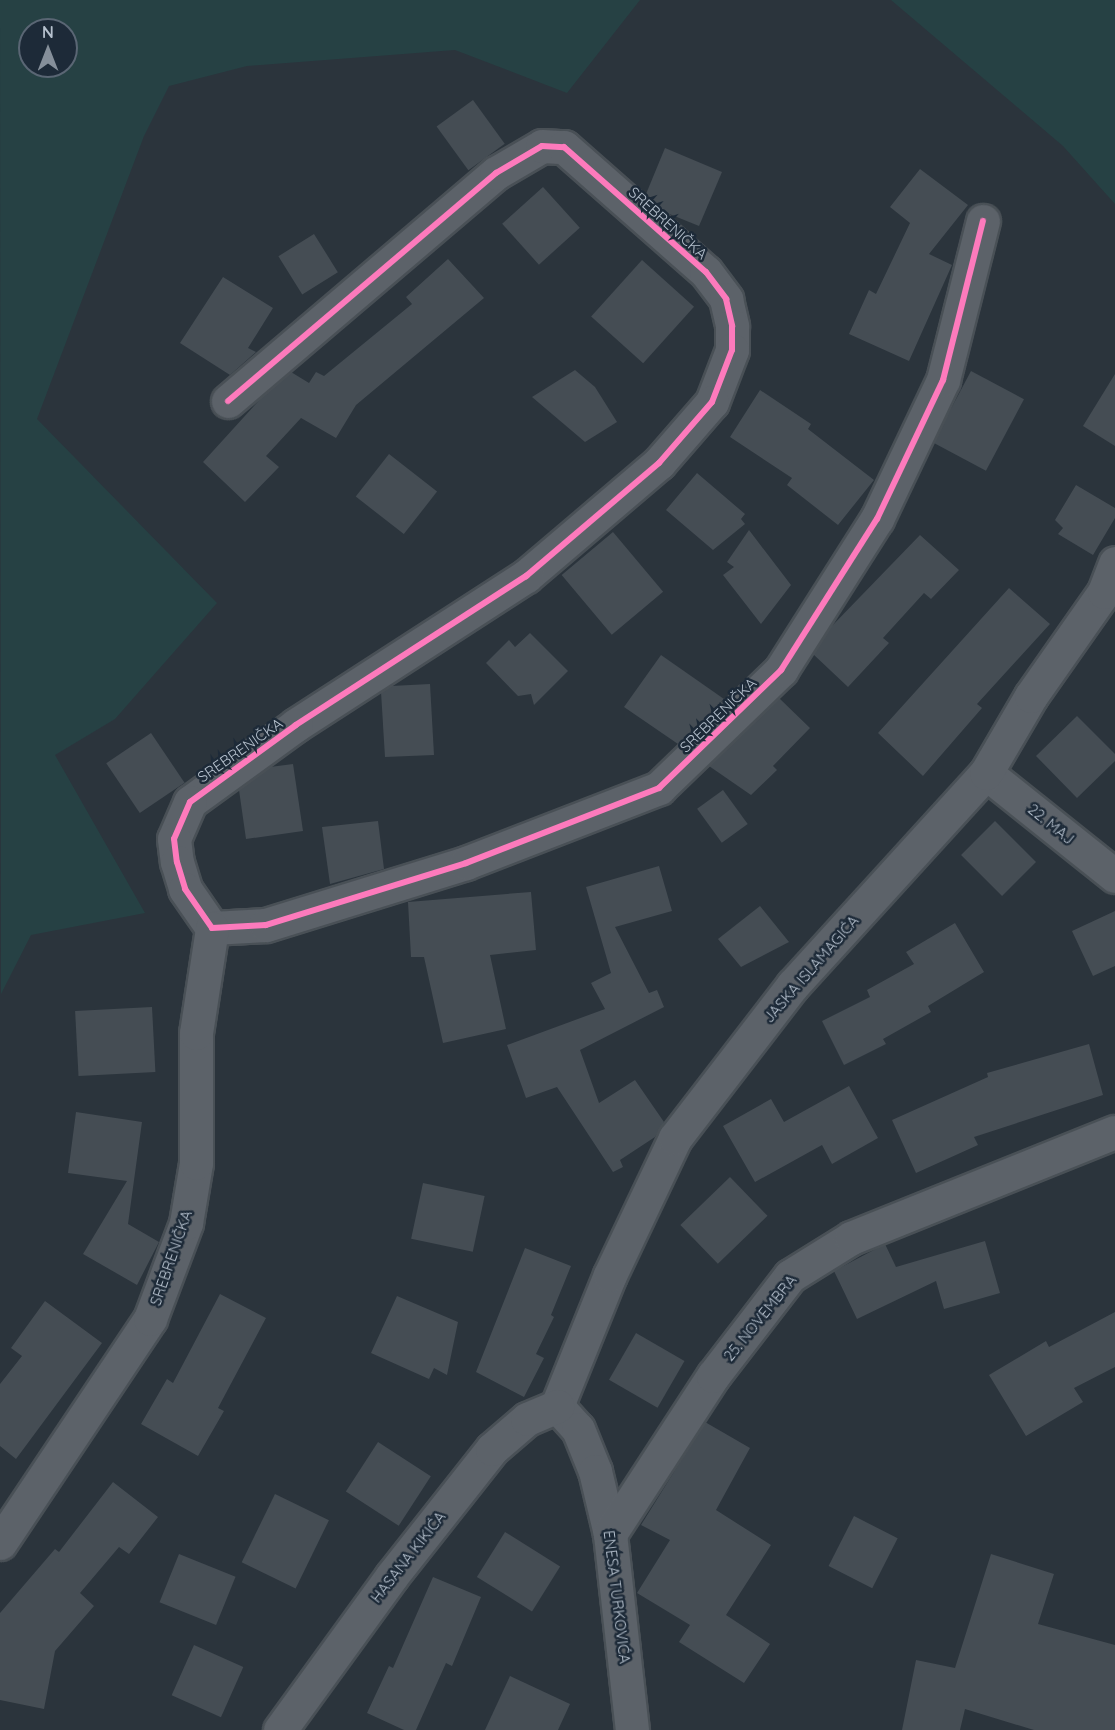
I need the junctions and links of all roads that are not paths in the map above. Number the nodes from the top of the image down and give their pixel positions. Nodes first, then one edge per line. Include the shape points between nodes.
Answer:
1 (983, 221) dead end
2 (228, 401) dead end
3 (1115, 563) edge
4 (986, 773) junction
5 (1115, 876) edge
6 (212, 928) junction
7 (1115, 1132) edge
8 (557, 1406) junction
9 (610, 1534) junction
10 (0, 1543) edge
11 (280, 1730) edge
12 (632, 1730) edge

1 - 6 street, SREBRENIČKA via 943,380 877,519 781,670 659,788 444,870 266,925
2 - 6 street, SREBRENIČKA via 496,173 542,146 564,147 706,272 726,299 732,326 732,350 712,402 658,463 526,576 296,725 190,802 174,839 177,861 185,889
3 - 4 street, JASKA ISLAMAGIĆA via 1104,592 1031,696
4 - 5 street, 22. MAJ
4 - 8 street, JASKA ISLAMAGIĆA via 793,985 675,1138 610,1275
6 - 10 street, SREBRENIČKA via 196,1033 196,1163 186,1223 150,1319
7 - 9 street, 25. NOVEMBRA via 851,1238 790,1276 713,1376
8 - 9 street, ENESA TURKOVIĆA via 578,1429 595,1471
8 - 11 street, HASANA KIKIĆA via 527,1419 492,1449 392,1576
9 - 12 street, ENESA TURKOVIĆA

